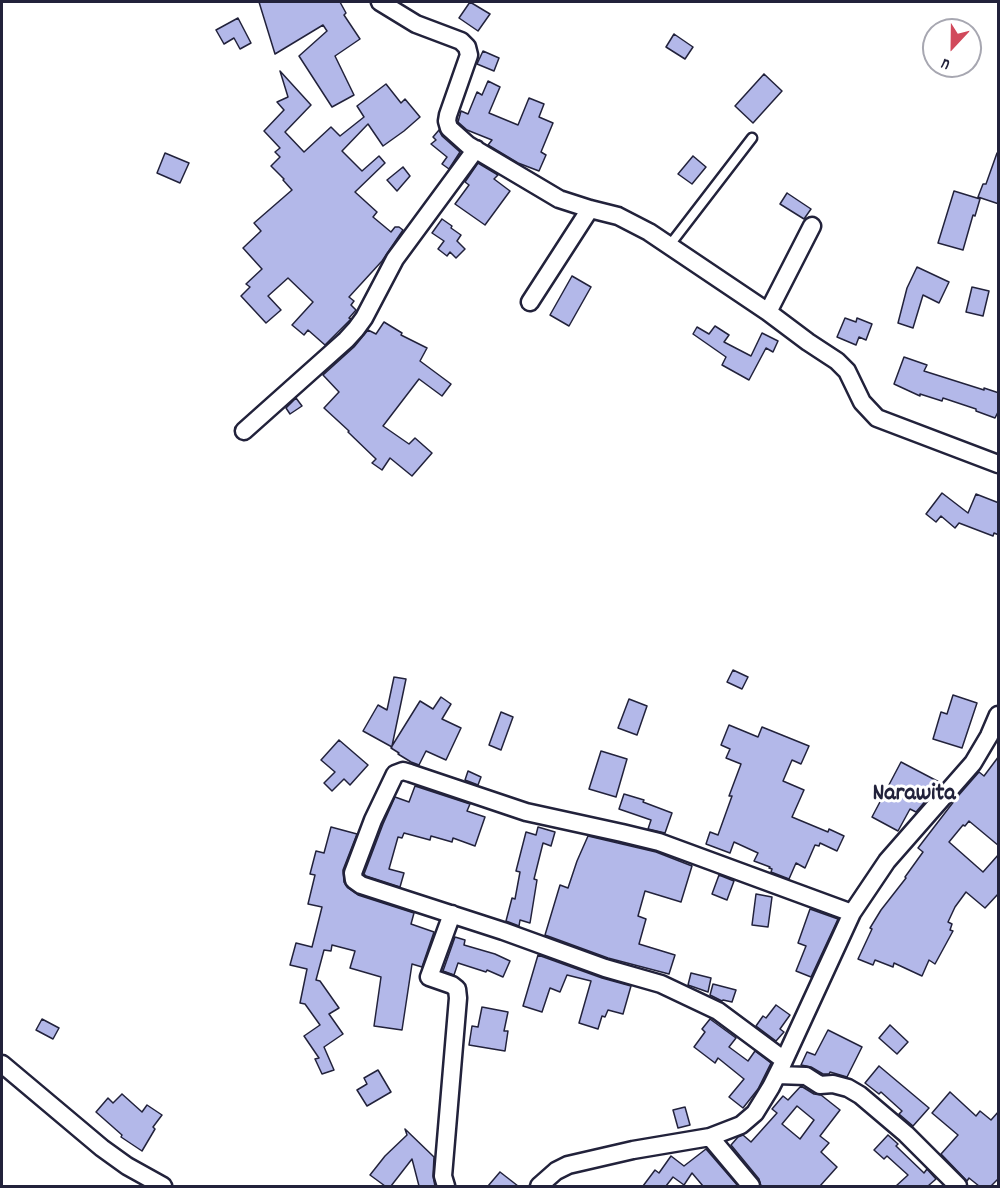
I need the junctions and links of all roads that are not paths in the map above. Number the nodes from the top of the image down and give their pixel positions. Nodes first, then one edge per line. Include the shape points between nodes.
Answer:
1 (380, 2) edge
2 (752, 138) dead end
3 (476, 149) junction
4 (590, 210) junction
5 (812, 226) dead end
6 (669, 246) junction
7 (530, 302) dead end
8 (768, 312) junction
9 (244, 431) dead end
10 (999, 464) edge
11 (999, 715) edge
12 (852, 913) junction
13 (452, 914) junction
14 (2, 1064) edge
15 (781, 1067) junction
16 (710, 1137) junction
17 (163, 1186) edge
18 (446, 1186) edge
19 (539, 1186) edge
20 (751, 1186) edge
21 (958, 1186) edge

1 - 3 street via 416,24 461,41 467,47 469,54 447,122 449,128
2 - 6 lane
3 - 4 street via 559,199
3 - 9 street via 395,259 356,329
4 - 6 street via 618,216
4 - 7 street
5 - 8 street
6 - 8 street
8 - 10 street via 837,361 847,371 862,402 877,418
11 - 12 street via 973,763 887,861
12 - 13 street via 659,842 526,812 410,772 399,772 373,820 353,873 354,880
12 - 15 street
13 - 15 street via 661,984 718,1011
13 - 18 street via 429,977 452,985 458,998 443,1176
14 - 17 street via 102,1148
15 - 16 street via 755,1113 741,1125
15 - 21 street via 820,1085 833,1084 860,1095
16 - 19 street via 568,1165
16 - 20 street

